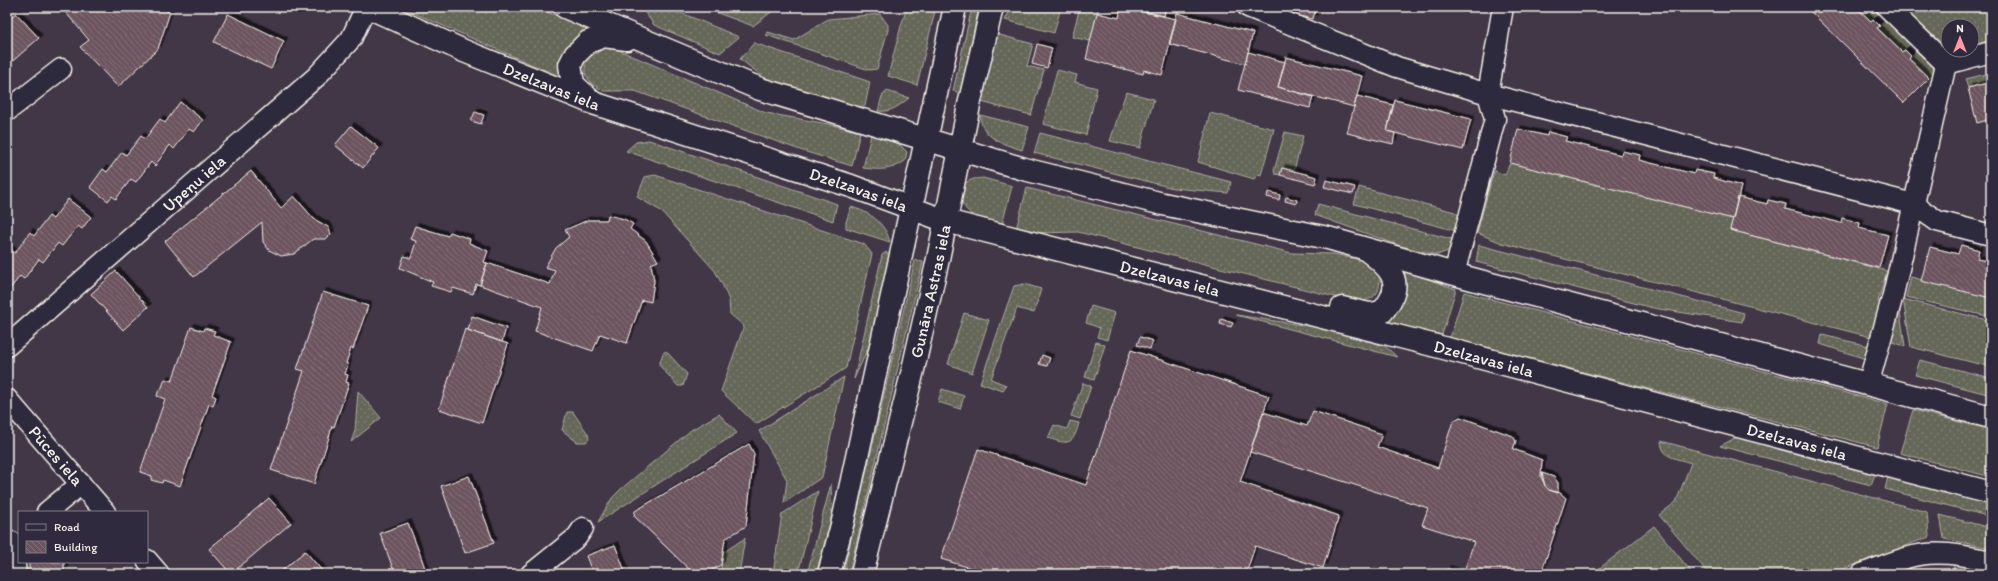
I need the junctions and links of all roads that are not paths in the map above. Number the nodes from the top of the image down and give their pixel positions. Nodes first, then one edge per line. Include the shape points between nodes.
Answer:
1 (367, 7) edge
2 (565, 7) edge
3 (954, 7) edge
4 (992, 7) edge
5 (1248, 7) edge
6 (1503, 7) edge
7 (1887, 7) edge
8 (648, 42) junction
9 (1991, 52) edge
10 (1946, 64) junction
11 (61, 69) dead end
12 (1488, 94) junction
13 (593, 103) junction
14 (7, 111) edge
15 (926, 140) junction
16 (960, 150) junction
17 (1913, 204) junction
18 (912, 208) junction
19 (946, 221) junction
20 (1991, 235) edge
21 (1364, 248) junction
22 (1070, 253) junction
23 (1454, 274) junction
24 (7, 346) edge
25 (1868, 385) junction
26 (7, 399) edge
27 (1991, 417) edge
28 (81, 484) junction
29 (1991, 493) edge
30 (48, 511) edge
31 (104, 511) edge
32 (583, 528) dead end
33 (13, 540) edge
34 (148, 561) edge
35 (1991, 561) edge
36 (16, 574) edge
37 (159, 574) edge
38 (531, 574) edge
39 (829, 574) edge
40 (862, 574) edge
41 (1862, 574) edge

1 - 13 main road, Dzelzavas iela via 464,51
1 - 24 street, Upeņu iela via 351,39 316,77
2 - 8 main road
3 - 15 main road, Gunāra Astras iela
4 - 16 main road, Gunāra Astras iela
5 - 12 street via 1397,67
6 - 12 street
7 - 10 street
8 - 13 main road via 604,36 588,42 575,55 570,65 573,84
8 - 15 main road via 760,89
9 - 10 street
10 - 17 street
11 - 14 street
12 - 17 street
12 - 23 street via 1495,119
13 - 18 main road, Dzelzavas iela
15 - 16 main road
15 - 18 main road, Gunāra Astras iela
16 - 19 main road, Gunāra Astras iela
16 - 21 main road via 1163,204 1328,238
17 - 20 street via 1937,221
17 - 25 street via 1893,295
18 - 19 main road, Dzelzavas iela
18 - 39 main road, Gunāra Astras iela
19 - 22 main road, Dzelzavas iela
19 - 40 main road, Gunāra Astras iela via 912,374
21 - 22 main road via 1389,268 1395,281 1395,292 1391,302 1382,312 1357,312 1095,245
21 - 23 main road
22 - 29 main road, Dzelzavas iela via 1444,348
23 - 25 main road
25 - 27 main road
26 - 28 street, Pūces iela
28 - 30 street
28 - 31 street, Pūces iela
32 - 38 street via 577,537
33 - 36 street
34 - 37 street
35 - 41 street via 1952,553 1934,554 1907,557

